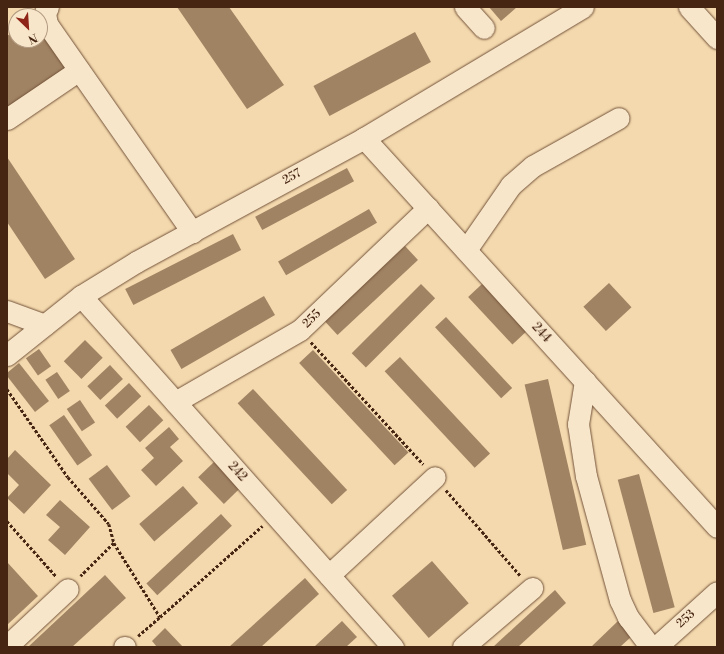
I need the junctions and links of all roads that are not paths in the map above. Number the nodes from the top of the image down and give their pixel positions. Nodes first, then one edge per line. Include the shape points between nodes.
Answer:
1 (48, 7) edge
2 (465, 7) edge
3 (583, 7) edge
4 (689, 7) edge
5 (484, 28) dead end
6 (717, 38) edge
7 (79, 70) junction
8 (619, 118) dead end
9 (7, 119) edge
10 (364, 138) junction
11 (428, 208) junction
12 (192, 232) junction
13 (466, 250) junction
14 (81, 296) junction
15 (7, 311) edge
16 (45, 325) junction
17 (7, 355) edge
18 (585, 381) junction
19 (175, 402) junction
20 (435, 477) road end
21 (717, 527) edge
22 (329, 575) junction
23 (532, 588) road end
24 (68, 589) road end
25 (717, 592) edge
26 (7, 646) edge
27 (393, 647) edge
28 (463, 647) edge
29 (651, 647) edge
30 (656, 647) edge

1 - 7 street via 45,12 47,24
2 - 5 street
3 - 10 street, 257
4 - 6 street
7 - 9 street
7 - 12 street
8 - 13 street via 533,166 511,186
10 - 11 street, 244
10 - 12 street, 257
11 - 13 street, 244
11 - 19 street, 255 via 300,330
12 - 14 street, 257
13 - 18 street, 244
14 - 16 street, 257
14 - 19 street, 242
15 - 16 street
16 - 17 street, 257
18 - 21 street, 244
18 - 29 street via 578,424 586,476 620,600 628,617
19 - 22 street, 242
20 - 22 street
22 - 27 street, 242
23 - 28 street
24 - 26 street
25 - 30 street, 253

